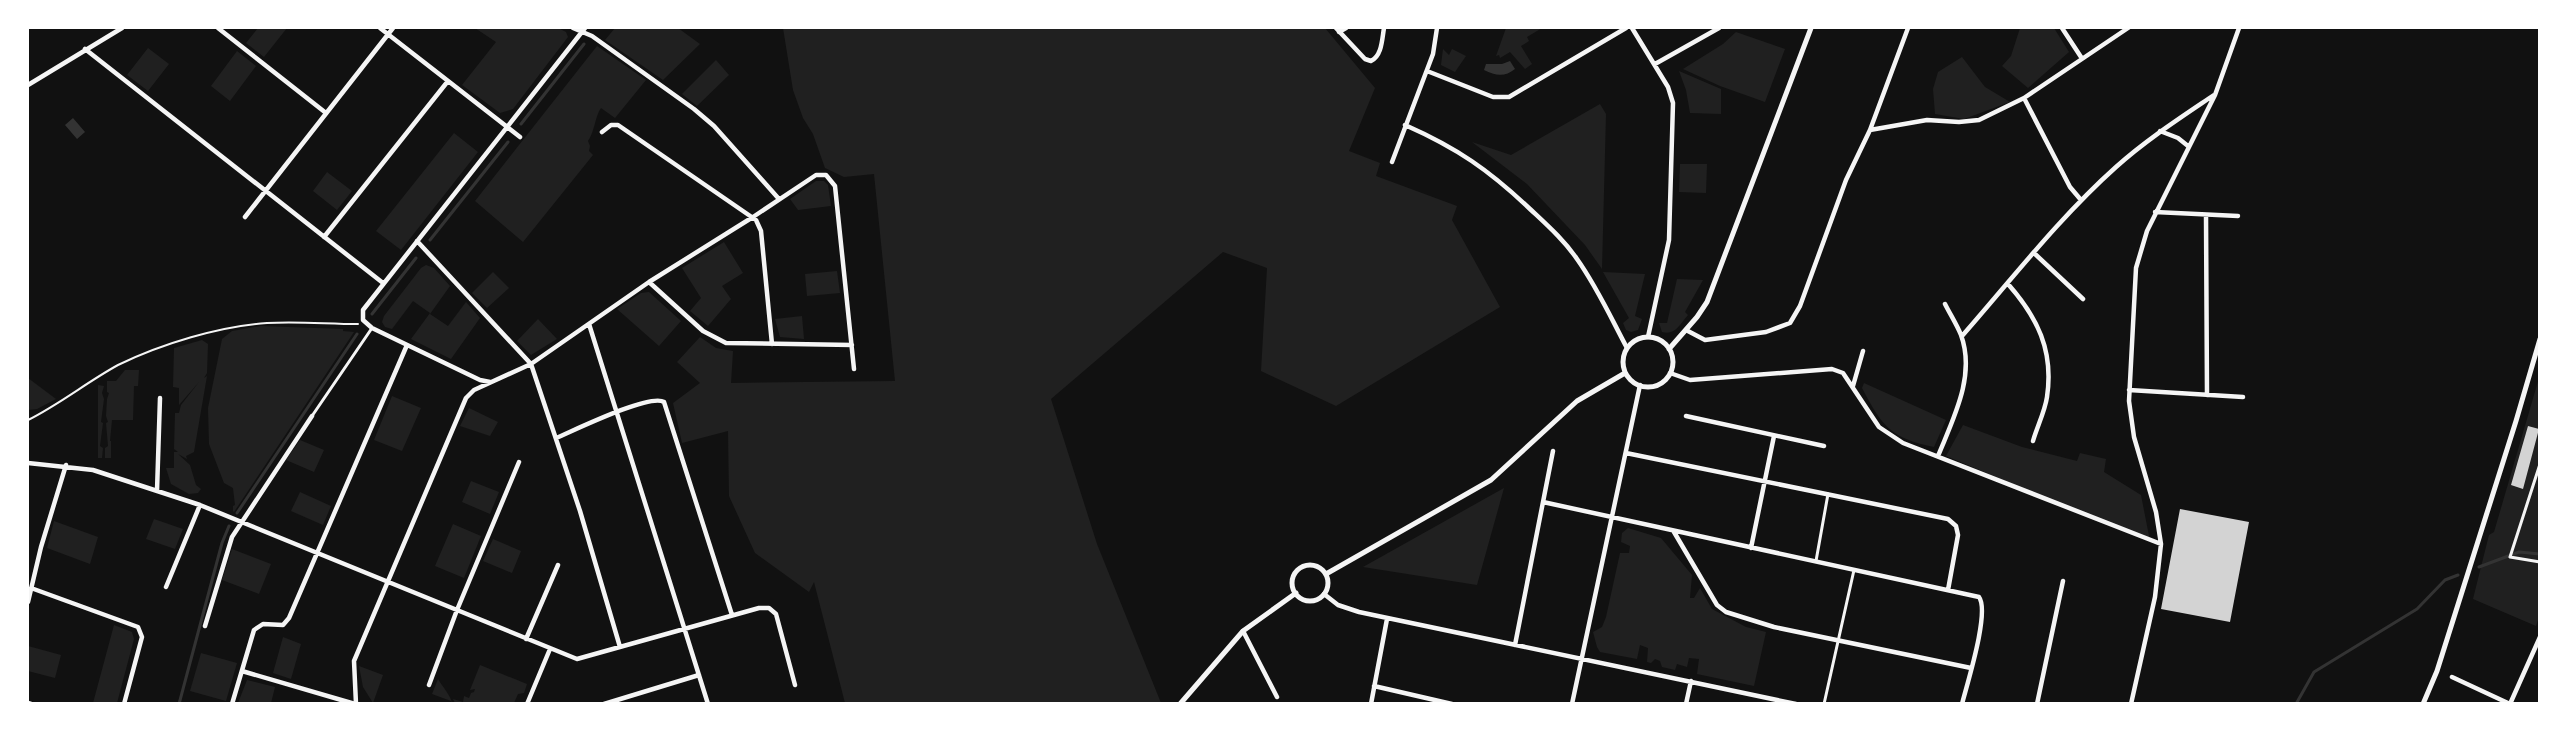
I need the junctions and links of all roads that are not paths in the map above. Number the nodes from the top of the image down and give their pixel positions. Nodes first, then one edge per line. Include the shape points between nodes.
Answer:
1 (122, 28) edge
2 (218, 28) edge
3 (380, 28) edge
4 (393, 28) edge
5 (572, 28) edge
6 (1346, 28) edge
7 (1384, 28) edge
8 (1437, 28) edge
9 (1626, 28) edge
10 (1632, 28) edge
11 (1719, 28) edge
12 (1811, 28) edge
13 (1908, 28) edge
14 (2062, 28) edge
15 (2128, 28) edge
16 (2239, 28) edge
17 (583, 29) edge
18 (1337, 30) edge
19 (388, 34) junction
20 (85, 50) junction
21 (2081, 58) junction
22 (1655, 64) junction
23 (1427, 71) junction
24 (448, 81) junction
25 (28, 85) edge
26 (2215, 95) junction
27 (2024, 98) junction
28 (326, 113) junction
29 (1405, 125) junction
30 (506, 126) junction
31 (1870, 130) junction
32 (2160, 131) junction
33 (602, 132) dead end
34 (520, 137) dead end
35 (2188, 146) junction
36 (1392, 162) dead end
37 (266, 192) junction
38 (779, 199) junction
39 (2081, 200) junction
40 (2155, 212) junction
41 (2206, 215) junction
42 (2238, 216) dead end
43 (245, 217) dead end
44 (753, 217) junction
45 (324, 237) junction
46 (417, 241) junction
47 (2034, 253) junction
48 (649, 282) junction
49 (383, 283) junction
50 (2008, 284) junction
51 (2083, 300) dead end
52 (1945, 304) dead end
53 (589, 324) junction
54 (372, 328) junction
55 (1686, 330) junction
56 (1962, 336) junction
57 (1648, 337) junction
58 (2540, 339) edge
59 (772, 344) junction
60 (407, 345) junction
61 (852, 345) junction
62 (1627, 348) junction
63 (1669, 349) junction
64 (1863, 351) dead end
65 (531, 364) junction
66 (854, 369) dead end
67 (1626, 373) junction
68 (1670, 373) junction
69 (494, 381) junction
70 (1640, 385) junction
71 (1854, 386) junction
72 (2128, 390) junction
73 (2207, 395) junction
74 (2243, 397) dead end
75 (160, 398) dead end
76 (617, 412) junction
77 (312, 416) joint
78 (1686, 416) dead end
79 (1774, 436) junction
80 (556, 438) junction
81 (2033, 441) dead end
82 (1824, 446) dead end
83 (1553, 451) dead end
84 (1626, 453) junction
85 (1938, 456) junction
86 (519, 462) dead end
87 (28, 463) edge
88 (2540, 464) edge
89 (66, 466) junction
90 (1765, 480) junction
91 (157, 491) junction
92 (1828, 493) junction
93 (1543, 502) junction
94 (200, 505) junction
95 (1613, 518) junction
96 (243, 521) junction
97 (1674, 532) junction
98 (2161, 544) junction
99 (1751, 548) junction
100 (318, 553) junction
101 (1816, 562) junction
102 (2540, 562) edge
103 (558, 565) dead end
104 (1854, 570) junction
105 (1326, 574) junction
106 (2063, 580) dead end
107 (386, 581) junction
108 (166, 587) dead end
109 (31, 588) junction
110 (1948, 590) junction
111 (1296, 593) junction
112 (1324, 594) junction
113 (28, 602) edge
114 (457, 610) junction
115 (732, 615) junction
116 (1387, 618) junction
117 (205, 626) dead end
118 (684, 628) junction
119 (1243, 631) junction
120 (2540, 637) edge
121 (526, 639) junction
122 (1839, 640) junction
123 (1515, 645) junction
124 (620, 647) junction
125 (550, 649) junction
126 (1581, 658) junction
127 (1971, 668) junction
128 (242, 671) junction
129 (699, 675) junction
130 (2452, 677) dead end
131 (1691, 681) junction
132 (795, 685) dead end
133 (429, 686) dead end
134 (1374, 686) junction
135 (1277, 697) dead end
136 (28, 703) edge
137 (1182, 703) edge
138 (31, 704) edge
139 (124, 704) edge
140 (232, 704) edge
141 (355, 704) edge
142 (527, 704) edge
143 (604, 704) edge
144 (708, 704) edge
145 (1371, 704) edge
146 (1452, 704) edge
147 (1572, 704) edge
148 (1686, 704) edge
149 (1796, 704) edge
150 (1824, 704) edge
151 (1962, 704) edge
152 (2036, 704) edge
153 (2131, 704) edge
154 (2423, 704) edge
155 (2510, 704) edge

1 - 20 street
2 - 28 street
3 - 19 street
4 - 19 street
5 - 17 street
6 - 18 street
7 - 18 street via 1380,49 1371,61 1365,59
8 - 23 street
9 - 23 street via 1509,97 1493,97
10 - 22 street
11 - 22 street
12 - 55 street via 1707,302
13 - 31 street
14 - 21 street
15 - 21 street
16 - 26 street
17 - 30 street
17 - 38 street via 704,117
19 - 24 street
19 - 28 street
20 - 25 street
20 - 37 street
21 - 27 street
22 - 57 street via 1672,99 1671,174 1668,252
23 - 29 street
24 - 30 street
24 - 45 street
26 - 32 street
26 - 35 street
27 - 31 street via 1979,120 1927,120
27 - 39 street via 2070,187
28 - 37 street
29 - 36 street
29 - 62 street via 1476,162 1551,228 1592,282
30 - 34 street
30 - 46 street
31 - 55 street via 1846,180 1800,306 1790,323 1766,332 1705,340
32 - 35 street
32 - 39 street
33 - 44 street via 611,125 618,125
35 - 40 street
37 - 43 street
37 - 45 street
38 - 44 street
38 - 61 street via 811,177 826,175 835,186
39 - 47 street
40 - 41 street
40 - 72 street via 2136,268
41 - 42 street
41 - 73 street
44 - 48 street
44 - 59 street via 761,231
45 - 49 street
46 - 49 street
46 - 65 street
47 - 50 street
47 - 51 street
48 - 53 street
48 - 59 street via 703,331 718,340 734,344
49 - 54 street via 364,306 362,315
50 - 56 street
50 - 81 street via 2038,324 2046,348 2047,398
52 - 56 street
53 - 65 street
53 - 76 street
54 - 60 street
54 - 77 street
55 - 63 street
56 - 85 street via 1965,377 1959,405
57 - 62 street via 1636,340
57 - 63 street via 1660,340
58 - 154 street via 2440,662
59 - 61 street
60 - 69 street via 480,380
60 - 100 street
61 - 66 street
62 - 67 street via 1623,358
63 - 68 street via 1673,361
64 - 71 street
65 - 69 street
65 - 80 street
67 - 70 street
67 - 105 street via 1577,401 1491,480
68 - 70 street via 1657,385
68 - 71 street via 1690,380 1707,380 1832,369 1843,372
69 - 107 street via 474,390 466,398
70 - 84 street
71 - 85 street via 1879,427 1903,443
72 - 73 street
72 - 98 street via 2134,437 2156,512
73 - 74 street
75 - 91 street
76 - 80 street
76 - 115 street via 654,400 662,400 665,404
76 - 118 street
77 - 96 street
78 - 79 street
79 - 82 street
79 - 90 street
80 - 124 street
83 - 93 street
84 - 90 street
84 - 95 street
85 - 98 street
86 - 114 street
87 - 89 street
88 - 102 street via 2510,557
89 - 91 street via 93,470
89 - 109 street
90 - 92 street
90 - 99 street
91 - 94 street
92 - 101 street
92 - 110 street via 1948,519 1956,526 1958,535
93 - 95 street
93 - 123 street
94 - 96 street
94 - 108 street
95 - 97 street
95 - 126 street
96 - 100 street
96 - 117 street via 232,537
97 - 99 street
97 - 122 street via 1717,605 1726,612 1774,627
98 - 153 street via 2156,597
99 - 101 street
100 - 107 street
100 - 128 street via 287,623 278,627 262,624 254,630
101 - 104 street
103 - 121 street
104 - 110 street
104 - 122 street
105 - 111 street via 1316,566 1303,566 1292,581
105 - 112 street via 1328,584
106 - 152 street
107 - 114 street
107 - 141 street via 354,662
109 - 113 street
109 - 139 street via 138,627 142,637
110 - 127 street via 1979,597 1982,601 1982,621
111 - 112 street via 1306,600
111 - 119 street
112 - 116 street via 1338,606
114 - 121 street
114 - 133 street
115 - 118 street
115 - 132 street via 762,607 775,613
116 - 123 street
116 - 134 street
118 - 124 street
118 - 129 street
119 - 135 street
119 - 137 street
120 - 155 street
121 - 125 street
122 - 127 street
122 - 150 street
123 - 126 street
124 - 125 street via 577,659
125 - 142 street
126 - 131 street
126 - 147 street
127 - 151 street
128 - 140 street
128 - 141 street
129 - 143 street
129 - 144 street
130 - 155 street
131 - 148 street
131 - 149 street
134 - 145 street
134 - 146 street
136 - 138 street

